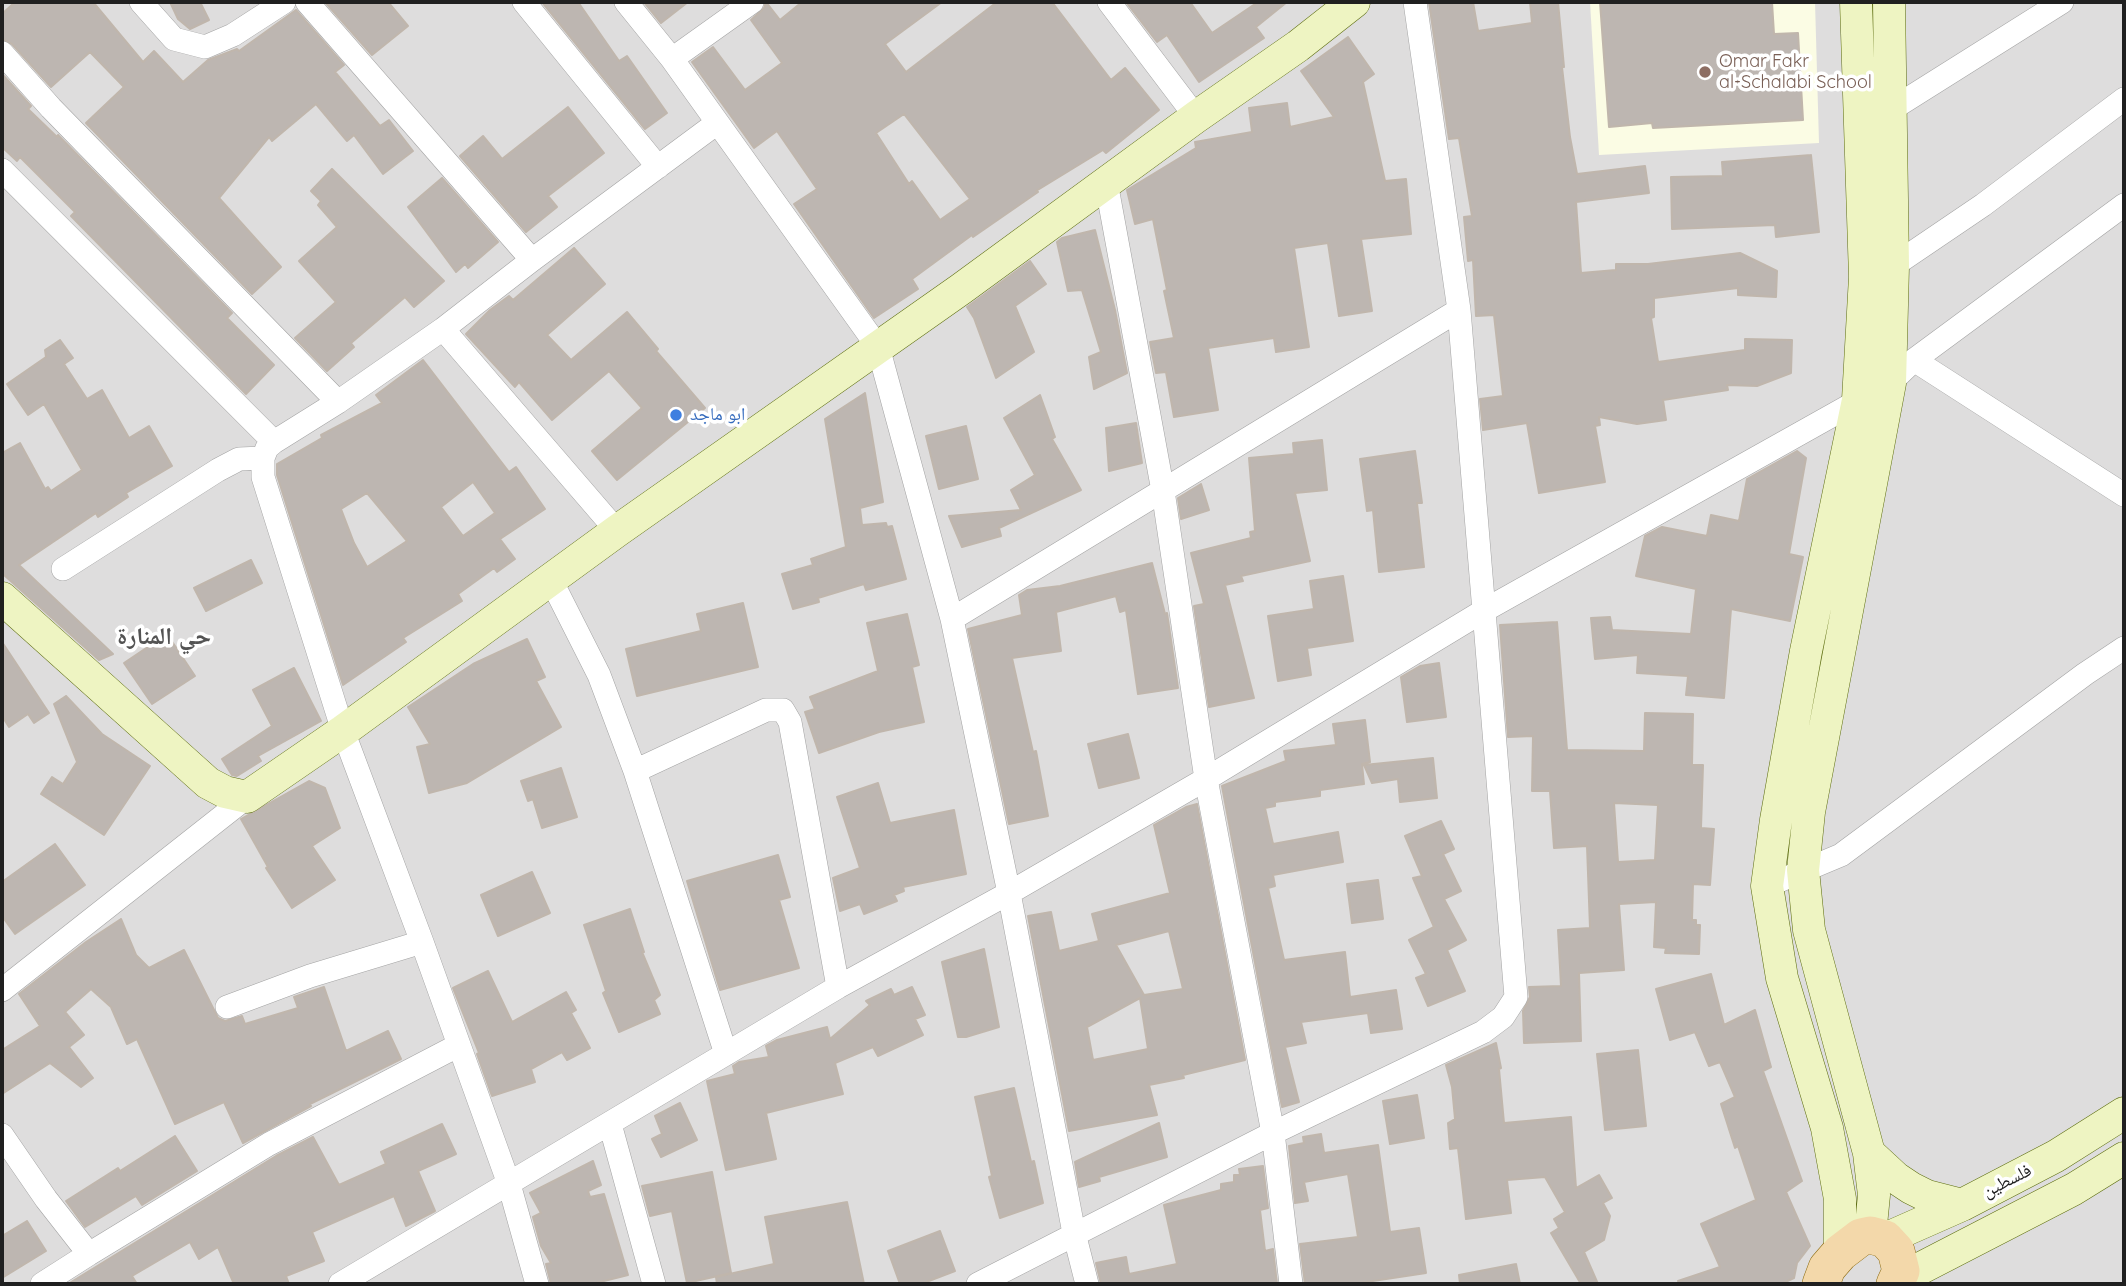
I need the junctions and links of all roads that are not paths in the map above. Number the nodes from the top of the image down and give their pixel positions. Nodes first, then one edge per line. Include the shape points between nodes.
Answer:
1 (141, 2) edge
2 (284, 2) edge
3 (307, 2) edge
4 (524, 2) edge
5 (626, 2) edge
6 (752, 2) edge
7 (1108, 2) edge
8 (1354, 2) edge
9 (1415, 2) edge
10 (1856, 2) edge
11 (1889, 2) edge
12 (2062, 2) edge
13 (2, 53) edge
14 (672, 59) junction
15 (2124, 99) edge
16 (1892, 109) junction
17 (1196, 117) junction
18 (717, 123) junction
19 (658, 167) junction
20 (2, 170) edge
21 (1105, 182) junction
22 (2124, 205) edge
23 (532, 260) junction
24 (1893, 266) junction
25 (1458, 310) junction
26 (443, 329) junction
27 (878, 347) junction
28 (1914, 360) junction
29 (1890, 383) junction
30 (1858, 400) junction
31 (338, 402) junction
32 (269, 450) junction
33 (1163, 491) junction
34 (2124, 495) edge
35 (617, 531) junction
36 (63, 569) dead end
37 (551, 580) junction
38 (2, 597) edge
39 (1485, 610) junction
40 (952, 620) junction
41 (2124, 648) edge
42 (342, 731) junction
43 (635, 772) junction
44 (1206, 779) junction
45 (247, 797) junction
46 (1804, 870) junction
47 (1767, 886) junction
48 (1009, 893) junction
49 (422, 942) junction
50 (838, 987) junction
51 (2, 990) edge
52 (227, 1007) dead end
53 (458, 1045) junction
54 (726, 1054) junction
55 (2124, 1113) edge
56 (610, 1124) junction
57 (1273, 1133) junction
58 (2, 1135) edge
59 (1869, 1153) junction
60 (2124, 1158) edge
61 (509, 1184) junction
62 (1962, 1205) junction
63 (1074, 1233) junction
64 (89, 1254) junction
65 (1842, 1263) edge
66 (1897, 1282) edge
67 (42, 1284) edge
68 (340, 1284) edge
69 (537, 1284) edge
70 (654, 1284) edge
71 (978, 1284) edge
72 (1087, 1284) edge
73 (1291, 1284) edge

1 - 2 street via 174,39 205,47
3 - 23 street
4 - 19 street
5 - 14 street
6 - 14 street
7 - 17 street
8 - 17 street
9 - 25 street
10 - 30 street via 1865,276
11 - 16 street
12 - 16 street
13 - 31 street
14 - 18 street
15 - 24 street
16 - 24 street
17 - 21 street
18 - 19 street
18 - 27 street
19 - 23 street
20 - 32 street
21 - 27 street
21 - 33 street
22 - 28 street
23 - 26 street
24 - 29 street
25 - 33 street
25 - 39 street
26 - 31 street
26 - 35 street
27 - 35 street
27 - 40 street
28 - 29 street
28 - 34 street
29 - 30 street
29 - 46 street via 1809,812
30 - 39 street
30 - 47 street via 1805,651
31 - 32 street
32 - 36 street via 218,470
32 - 42 street via 262,477
33 - 40 street
33 - 44 street
35 - 37 street
37 - 42 street
37 - 43 street via 599,675
38 - 45 street via 208,783
39 - 44 street
39 - 57 street via 1516,997 1503,1017 1483,1032
40 - 48 street
41 - 46 street via 1841,855
42 - 45 street
42 - 49 street
43 - 50 street via 766,710 783,710 790,722
43 - 54 street
44 - 48 street
44 - 57 street
45 - 51 street
46 - 47 street
46 - 59 street via 1809,930
47 - 65 street via 1782,978 1827,1128 1840,1199
48 - 50 street
48 - 63 street
49 - 52 street
49 - 53 street
50 - 54 street
53 - 61 street
53 - 64 street via 269,1144
54 - 56 street
55 - 62 street, فلسطين via 2056,1156
56 - 61 street
56 - 70 street
57 - 63 street
57 - 73 street
58 - 64 street
59 - 62 street via 1911,1188
59 - 65 street via 1874,1195
60 - 66 street
61 - 68 street
61 - 69 street
62 - 65 street, فلسطين
63 - 71 street
63 - 72 street
64 - 67 street
65 - 66 main road via 1896,1251 1901,1270

